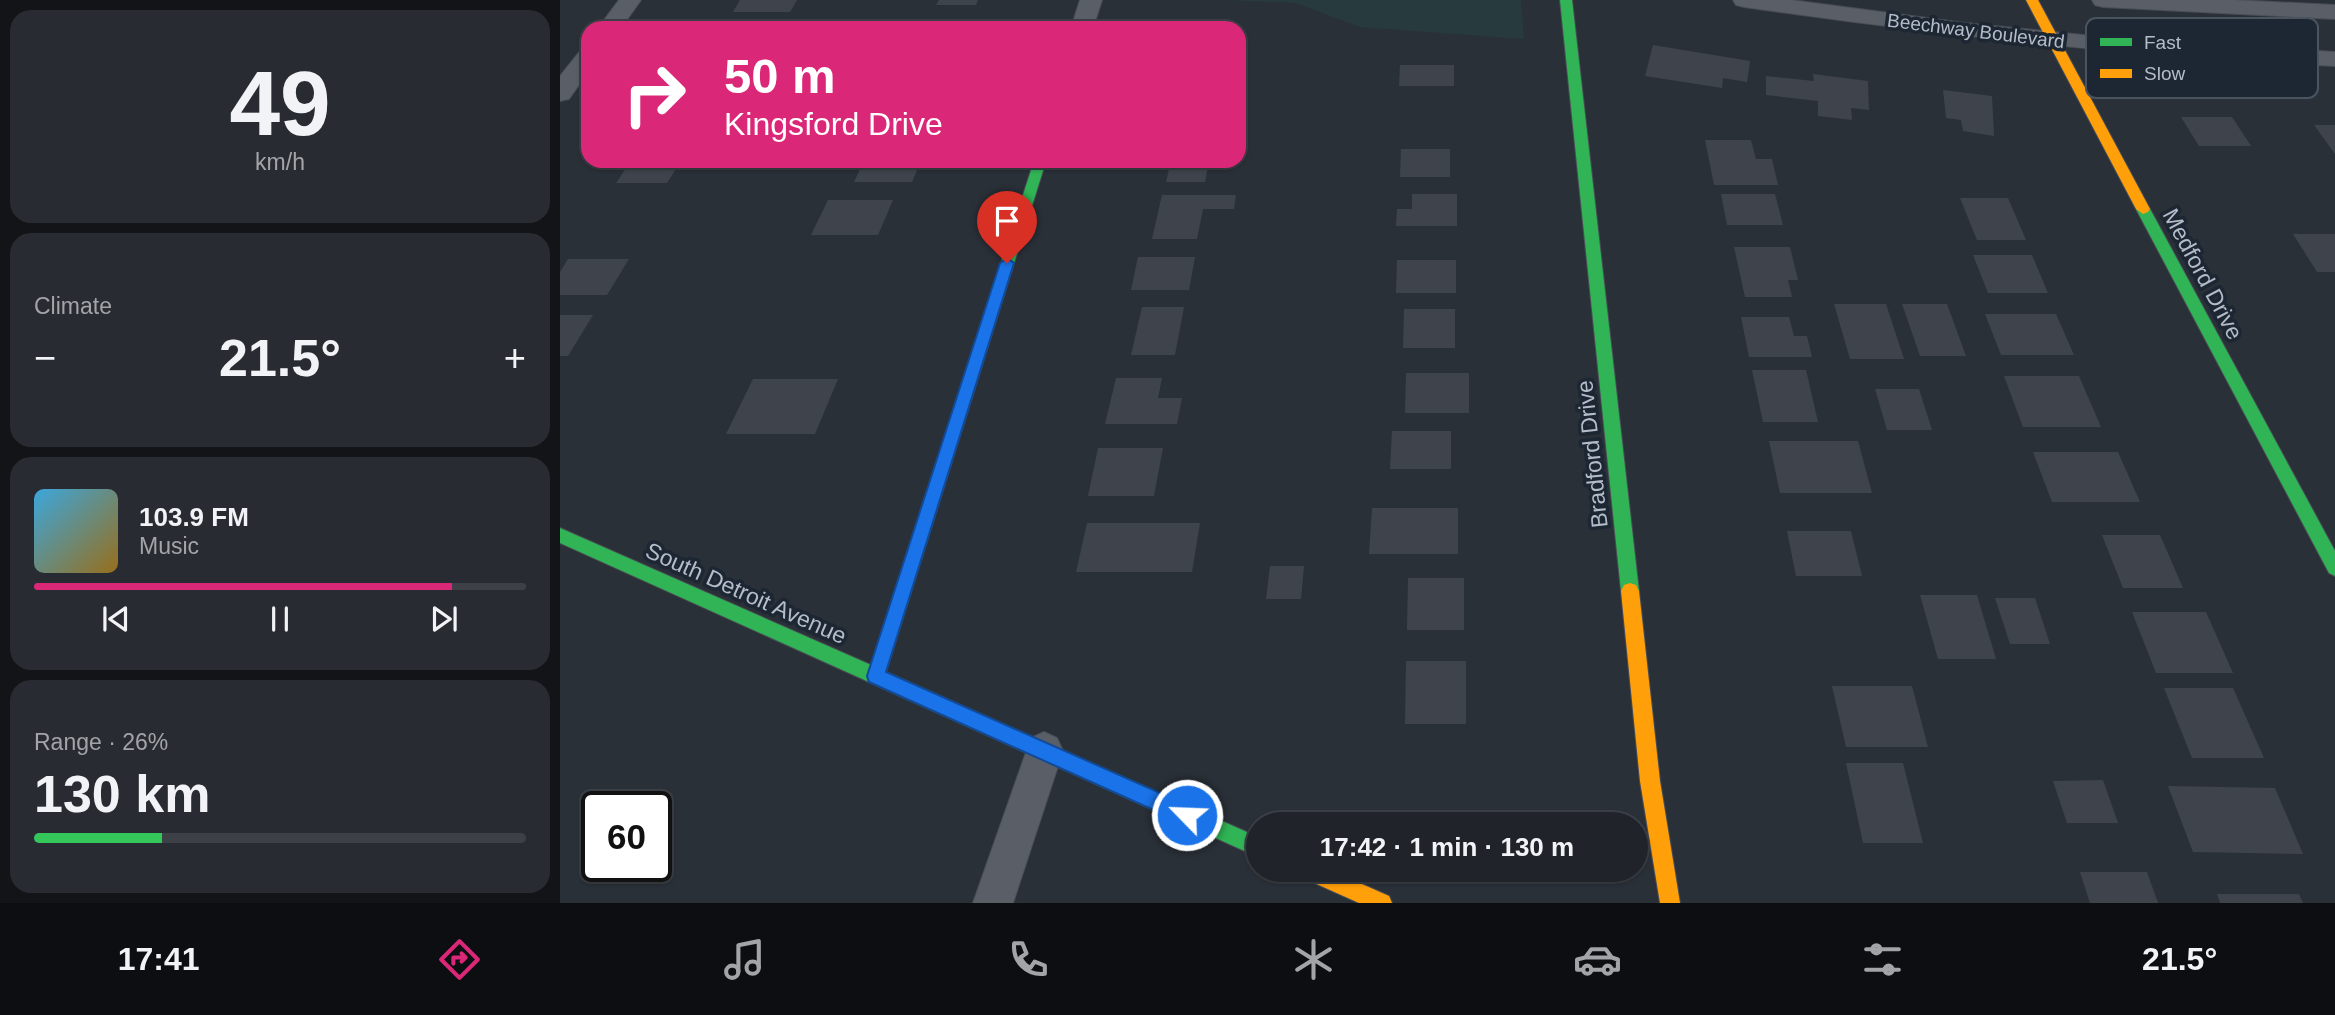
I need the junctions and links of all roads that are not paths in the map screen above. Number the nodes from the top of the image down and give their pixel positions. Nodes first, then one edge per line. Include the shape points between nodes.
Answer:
1 (630, 0) edge
2 (1091, 0) edge
3 (1566, 0) edge
4 (1744, 0) edge
5 (2032, 0) edge
6 (2103, 0) edge
7 (2335, 12) edge
8 (614, 21) edge
9 (1084, 21) edge
10 (2053, 40) junction
11 (2086, 43) edge
12 (581, 65) edge
13 (560, 93) edge
14 (1038, 168) edge
15 (560, 535) edge
16 (2335, 568) edge
17 (876, 676) junction
18 (1044, 751) junction
19 (1246, 842) edge
20 (1335, 882) edge
21 (993, 903) edge
22 (1382, 903) edge
23 (1670, 903) edge

1 - 8 street
2 - 9 street
3 - 23 street, Bradford Drive via 1650,781
4 - 10 street, Beechway Boulevard
5 - 10 street, Medford Drive
6 - 7 street
10 - 11 street, Beechway Boulevard
10 - 16 street, Medford Drive
12 - 13 street
14 - 17 street
15 - 17 street, South Detroit Avenue
17 - 18 street, South Detroit Avenue
18 - 19 street, South Detroit Avenue
18 - 21 street
20 - 22 street

